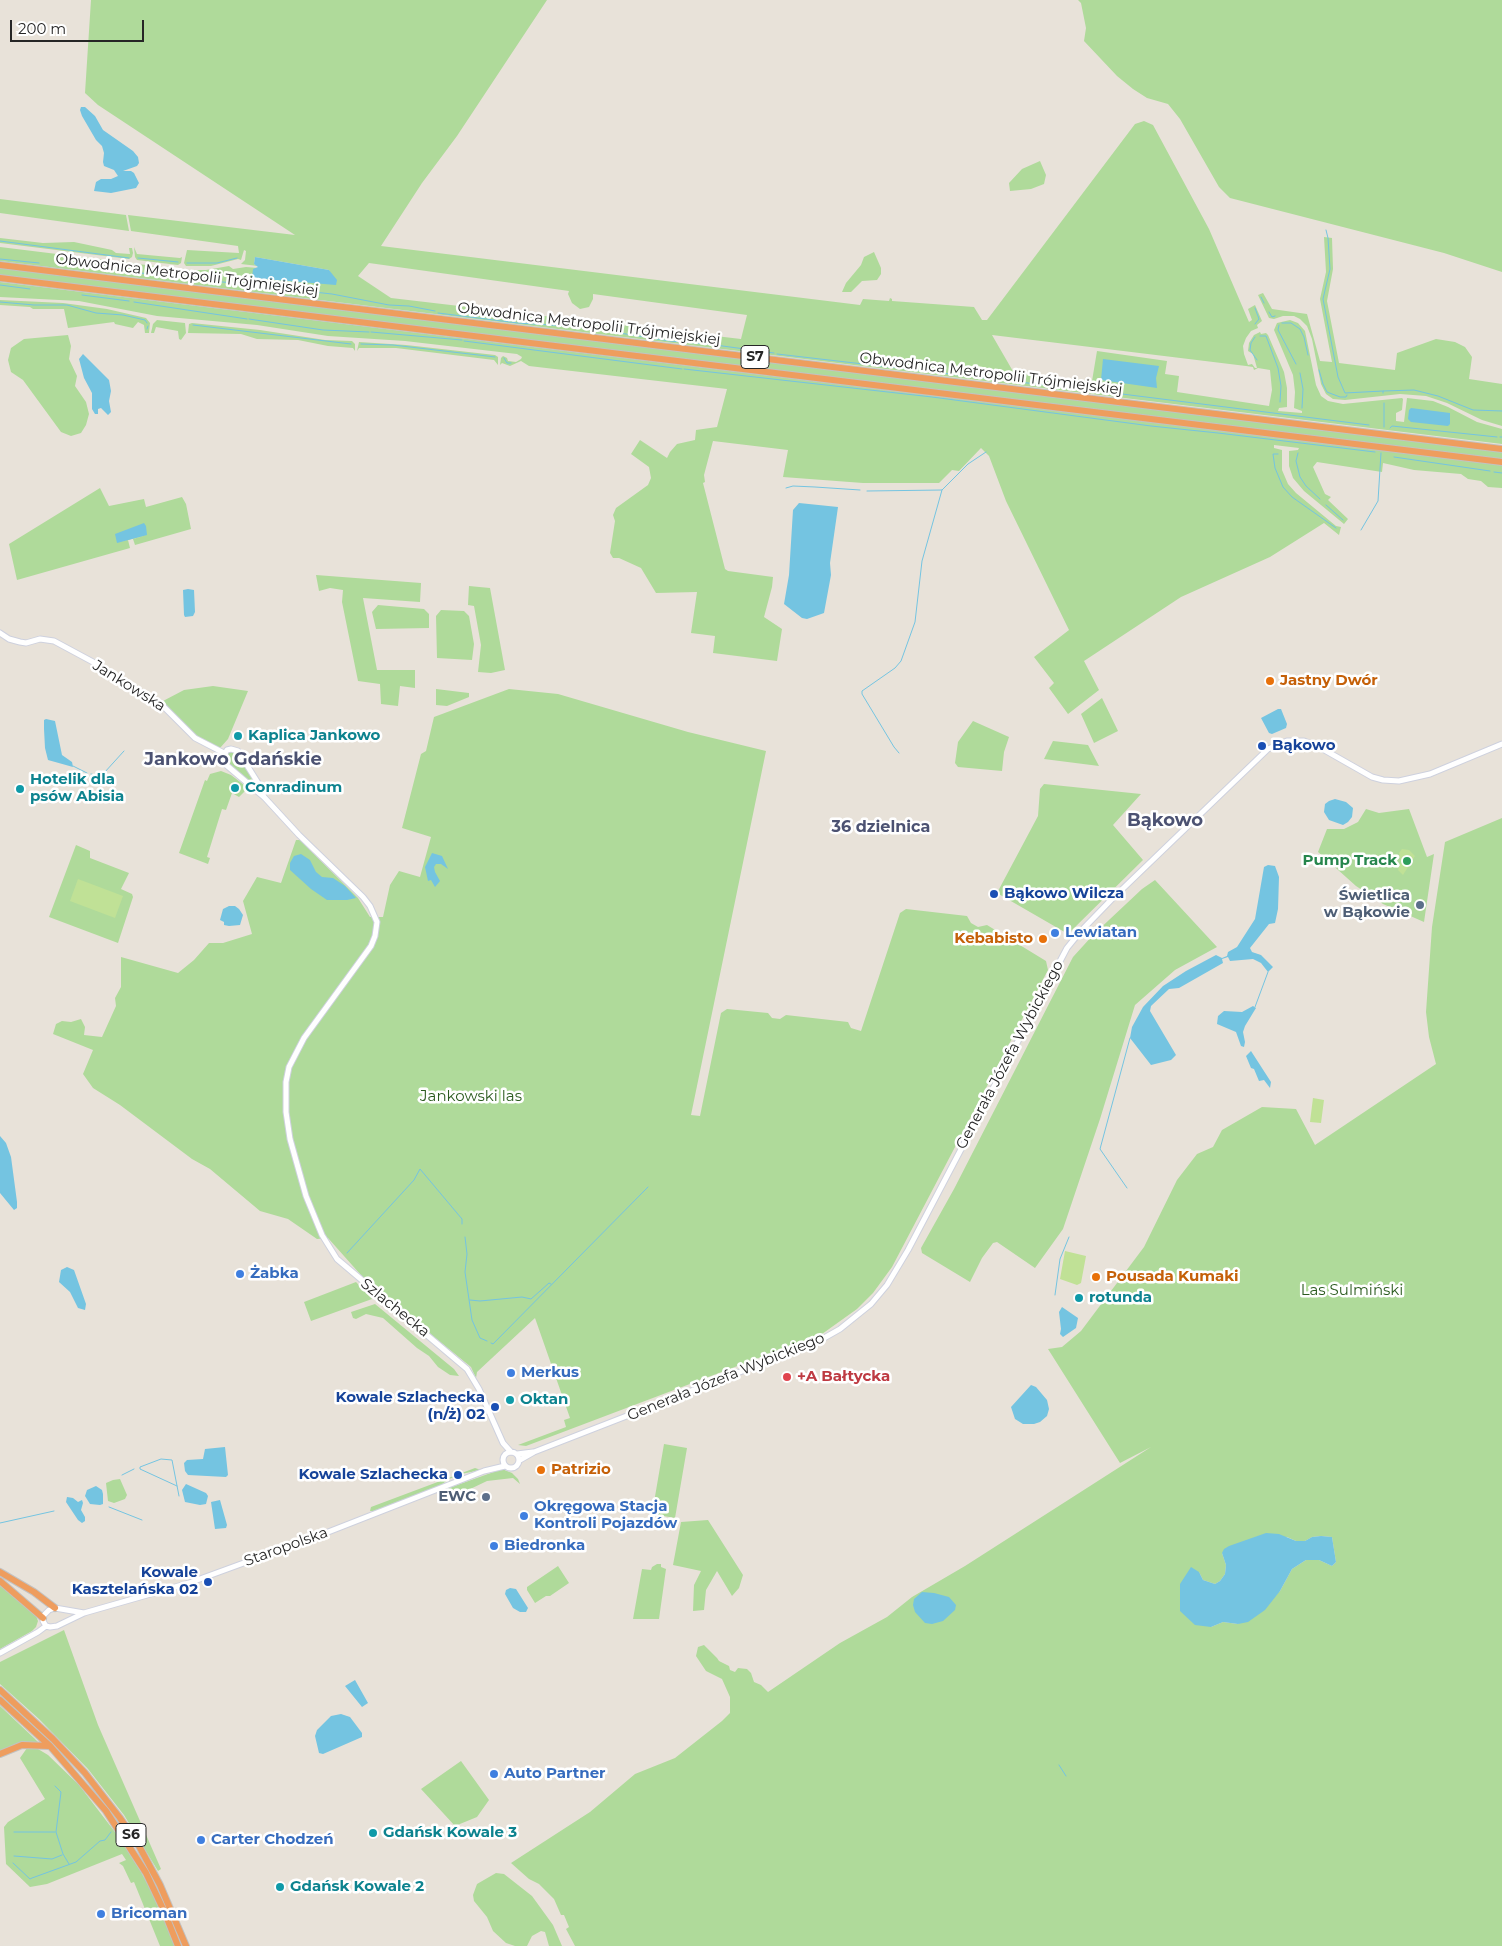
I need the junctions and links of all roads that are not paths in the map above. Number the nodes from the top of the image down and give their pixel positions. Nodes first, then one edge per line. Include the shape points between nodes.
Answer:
1 (0, 265) edge
2 (0, 278) edge
3 (1502, 449) edge
4 (1502, 462) edge
5 (0, 633) edge
6 (1502, 744) edge
7 (224, 753) junction
8 (252, 772) junction
9 (242, 780) junction
10 (264, 797) junction
11 (503, 1443) junction
12 (511, 1452) junction
13 (534, 1452) junction
14 (517, 1454) junction
15 (504, 1460) junction
16 (520, 1460) junction
17 (0, 1572) edge
18 (0, 1581) edge
19 (58, 1609) junction
20 (84, 1613) junction
21 (43, 1618) junction
22 (63, 1622) junction
23 (46, 1626) junction
24 (0, 1653) edge
25 (0, 1690) edge
26 (0, 1700) edge
27 (50, 1746) junction
28 (0, 1754) edge
29 (178, 1946) edge
30 (186, 1946) edge

1 - 3 highway, Obwodnica Metropolii Trójmiejskiej / S7
2 - 4 highway, Obwodnica Metropolii Trójmiejskiej / S7
5 - 7 main road, Jankowska via 26,643 47,639 93,662 160,703 195,738
6 - 13 main road, Generała Józefa Wybickiego via 1430,774 1399,782 1372,777 1304,741 1287,741 1268,749 1067,948 908,1250 887,1286 871,1304 840,1329 817,1342
7 - 8 main road, Jankowska via 231,749 238,751
7 - 9 main road via 225,764
8 - 9 main road
8 - 10 main road
9 - 10 main road
10 - 11 main road, Szlachecka via 363,897 374,912 376,922 375,936 368,950 304,1038 289,1067 286,1112 297,1167 314,1216 332,1252 346,1268 467,1370
11 - 12 main road, Szlachecka
11 - 15 main road, Szlachecka
12 - 14 main road
12 - 15 main road
13 - 14 main road, Generała Józefa Wybickiego
13 - 16 main road, Generała Józefa Wybickiego
14 - 16 main road
15 - 16 main road via 509,1469 518,1465
15 - 20 main road, Staropolska via 484,1471 323,1534 202,1578
17 - 19 highway
18 - 21 highway
19 - 20 main road, Staropolska
19 - 21 main road via 46,1613
19 - 22 main road via 64,1615
20 - 22 main road, Staropolska
21 - 23 main road
22 - 23 main road
23 - 24 main road
25 - 30 highway, S6 via 85,1773 120,1818 160,1885
26 - 27 highway, S6
27 - 28 highway via 22,1745
27 - 29 highway, S6 via 123,1834 146,1873

